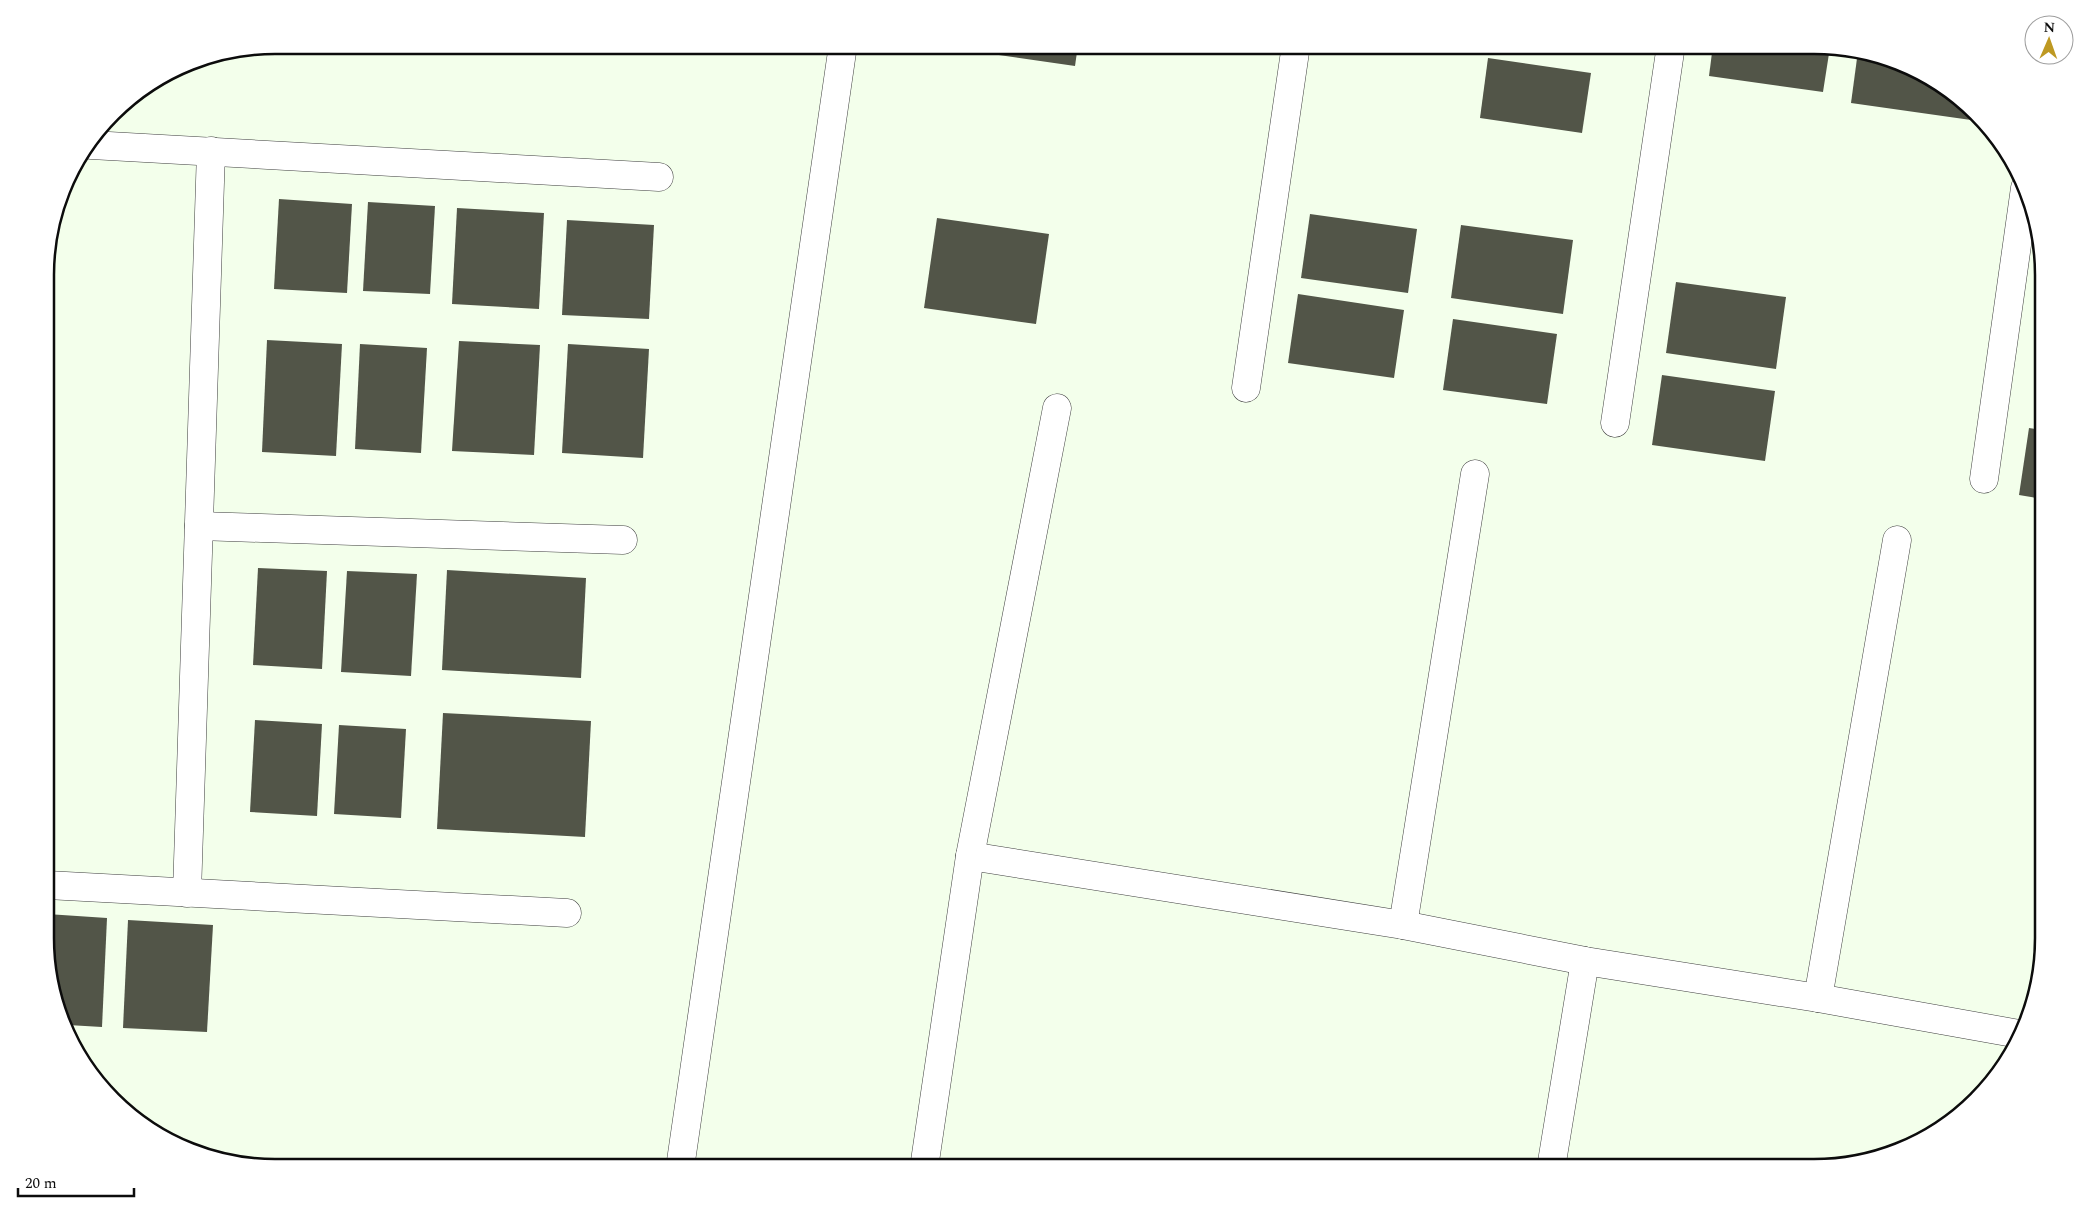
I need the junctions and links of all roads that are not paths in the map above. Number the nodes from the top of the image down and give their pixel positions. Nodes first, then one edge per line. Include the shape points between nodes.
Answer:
1 (842, 54) edge
2 (1295, 54) edge
3 (1670, 54) edge
4 (96, 145) edge
5 (210, 151) junction
6 (659, 177) dead end
7 (2023, 202) edge
8 (1246, 388) dead end
9 (1056, 408) dead end
10 (1615, 423) dead end
11 (1475, 474) dead end
12 (1984, 478) dead end
13 (199, 526) junction
14 (623, 540) dead end
15 (1897, 540) dead end
16 (970, 856) junction
17 (54, 885) edge
18 (187, 892) junction
19 (568, 913) dead end
20 (1403, 925) junction
21 (1585, 961) junction
22 (1818, 998) junction
23 (2013, 1033) edge
24 (681, 1159) edge
25 (925, 1159) edge
26 (1552, 1159) edge

1 - 24 street
2 - 8 street
3 - 10 street
4 - 5 street
5 - 6 street
5 - 13 street
7 - 12 street
9 - 16 street
11 - 20 street
13 - 14 street
13 - 18 street
15 - 22 street
16 - 20 street
16 - 25 street
17 - 18 street
18 - 19 street
20 - 21 street
21 - 22 street
21 - 26 street
22 - 23 street

